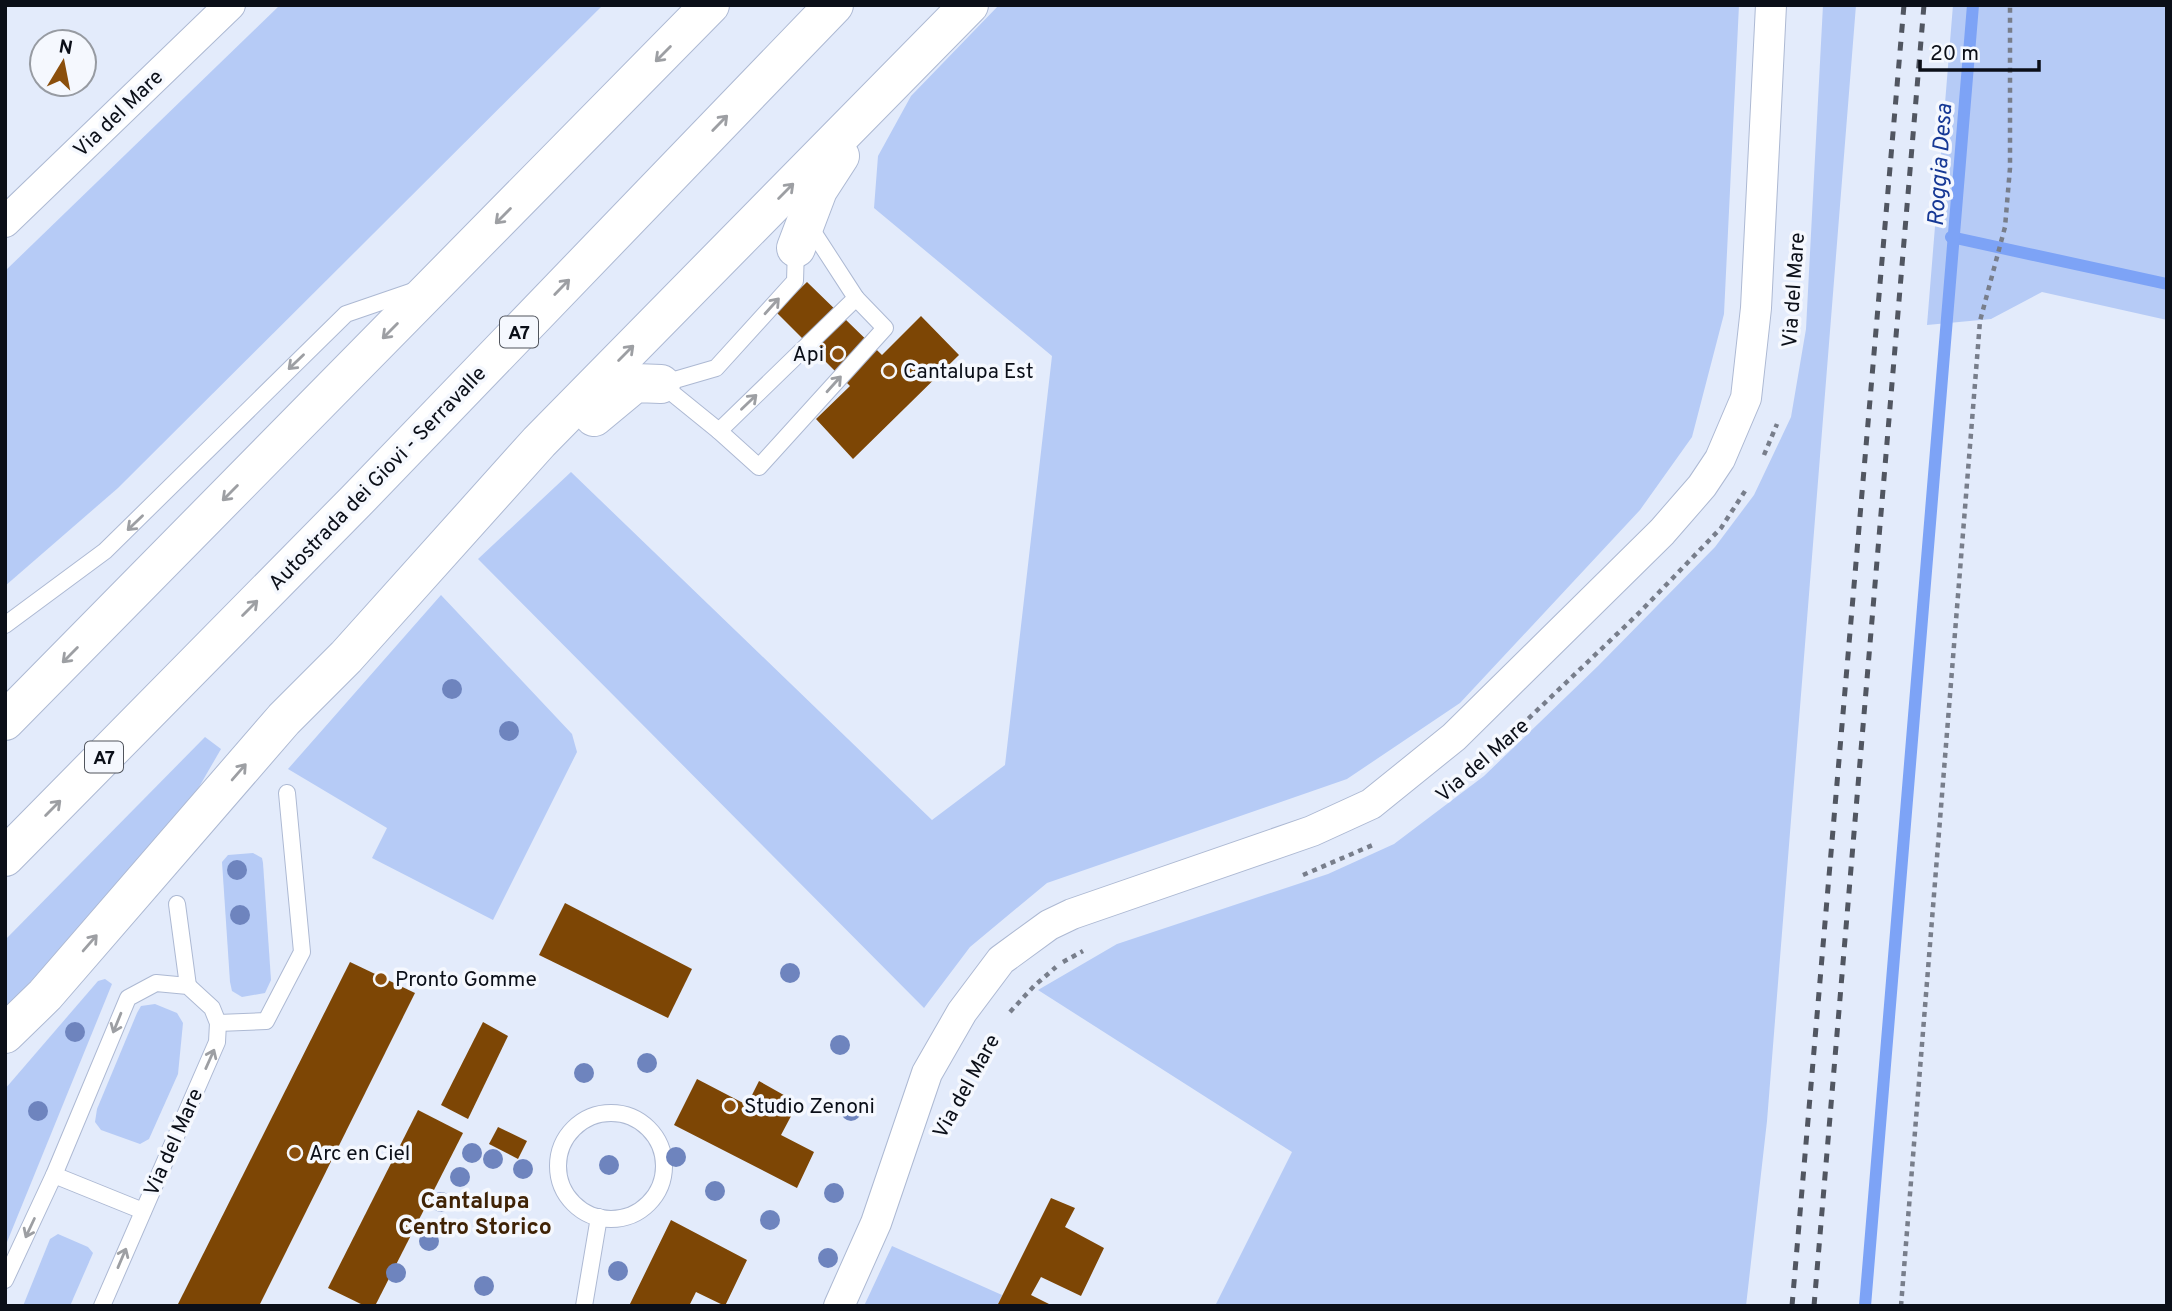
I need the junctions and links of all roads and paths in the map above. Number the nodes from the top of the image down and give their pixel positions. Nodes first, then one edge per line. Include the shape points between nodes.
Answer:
1 (230, 5) edge
2 (710, 5) edge
3 (834, 5) edge
4 (969, 5) edge
5 (1771, 5) edge
6 (2010, 5) edge
7 (885, 91) junction
8 (5, 222) edge
9 (800, 234) junction
10 (438, 282) junction
11 (856, 298) junction
12 (660, 384) junction
13 (1780, 413) dead end
14 (719, 431) junction
15 (1762, 458) dead end
16 (1752, 478) dead end
17 (5, 625) edge
18 (346, 657) junction
19 (5, 721) edge
20 (1477, 767) dead end
21 (287, 793) dead end
22 (1387, 837) dead end
23 (5, 856) edge
24 (1300, 876) dead end
25 (177, 904) dead end
26 (1094, 946) dead end
27 (188, 986) junction
28 (45, 995) junction
29 (1003, 1020) dead end
30 (218, 1023) junction
31 (5, 1034) edge
32 (5, 1052) edge
33 (54, 1175) junction
34 (143, 1211) junction
35 (599, 1217) junction
36 (5, 1280) edge
37 (102, 1306) edge
38 (584, 1306) edge
39 (839, 1306) edge
40 (1900, 1306) edge

1 - 8 street, Via del Mare
2 -> 10 highway
23 -> 3 highway, Autostrada dei Giovi - Serravalle / A7 via 356,501
4 - 7 highway
5 - 39 street, Via del Mare via 1756,309 1746,398 1720,458 1702,486 1662,532 1454,737 1371,804 1312,831 1072,914 1001,960 962,1012 927,1073 876,1223
6 - 40 path via 2010,168 2003,233 1980,321
7 - 9 highway via 818,190
18 -> 7 highway via 539,442
9 - 11 lane
12 -> 9 lane via 716,368 795,281
10 -> 17 lane via 346,314 105,551
10 -> 19 highway
14 -> 11 lane
14 -> 11 lane via 759,467 885,328
12 - 14 lane
12 - 18 highway via 635,383 611,401 485,529
13 - 15 path
16 - 20 path, Via del Mare via 1721,528 1639,614
28 -> 18 highway via 285,719
21 - 30 lane via 302,952 266,1021
22 - 24 path
25 - 27 lane
26 - 29 path, Via del Mare via 1034,986
27 - 30 lane via 212,1008
27 -> 33 lane via 156,983 128,998
28 - 31 highway
28 - 32 highway
34 -> 30 lane, Via del Mare via 217,1042
33 - 34 lane, Via del Mare
33 -> 36 lane
37 -> 34 lane
35 - 35 lane via 627,1217 643,1209 656,1196 663,1179 665,1160 660,1142 641,1122 616,1112 592,1116 571,1129 557,1160 564,1192 575,1205
35 - 38 lane

